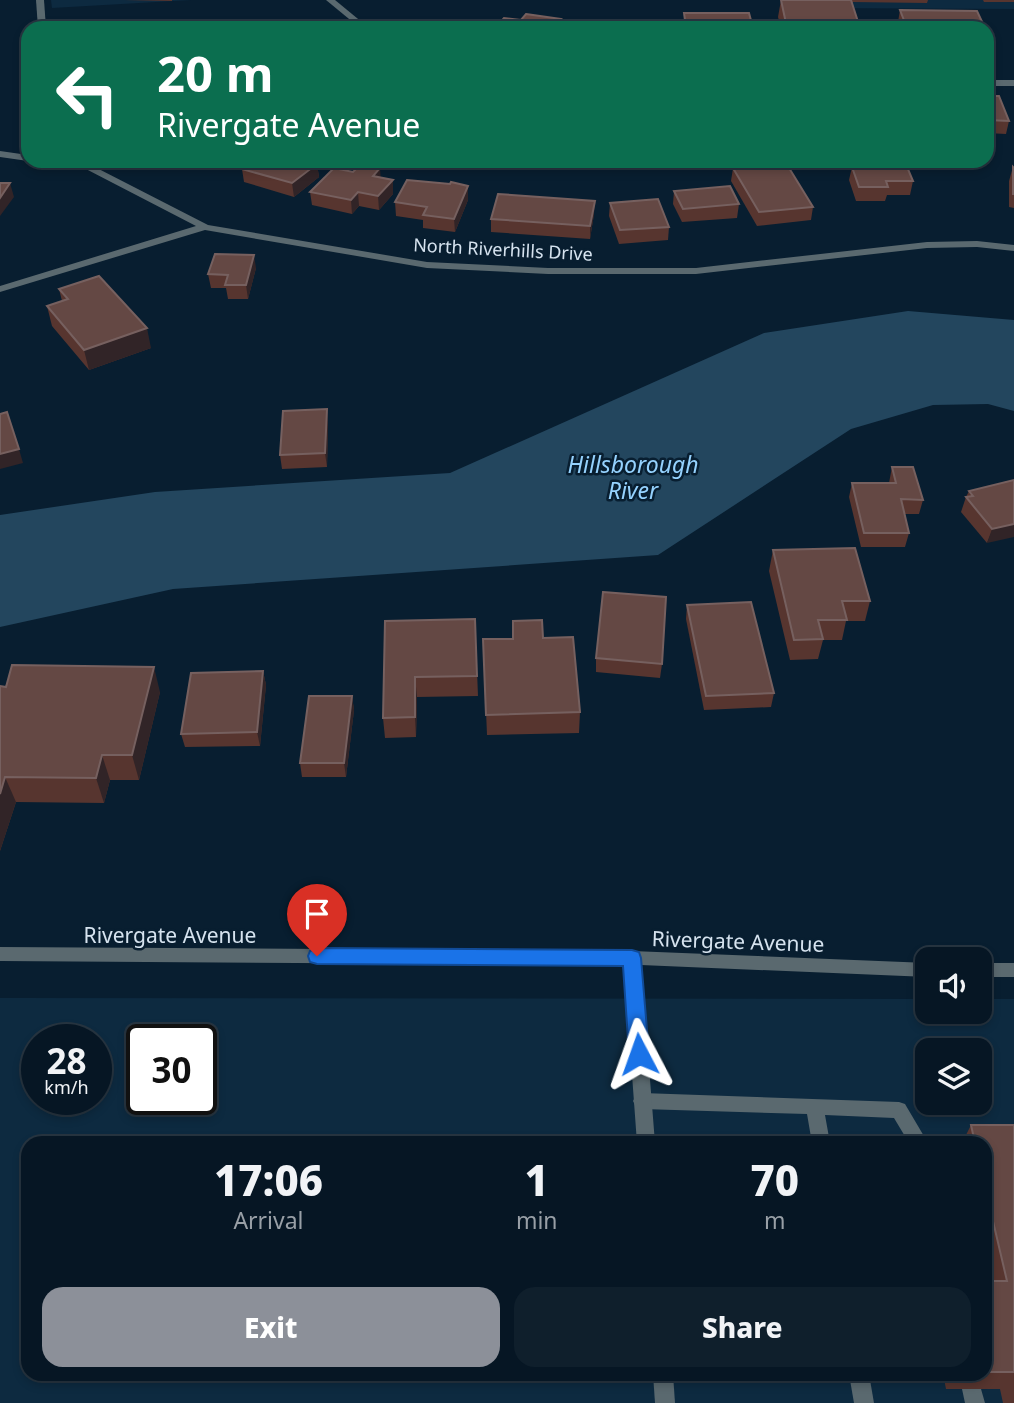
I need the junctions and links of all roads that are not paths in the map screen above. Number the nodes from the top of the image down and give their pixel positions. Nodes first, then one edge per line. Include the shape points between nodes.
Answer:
1 (40, 0) edge
2 (330, 0) edge
3 (42, 21) edge
4 (356, 21) edge
5 (994, 83) edge
6 (1014, 83) edge
7 (0, 155) edge
8 (21, 157) edge
9 (93, 168) edge
10 (205, 227) junction
11 (1014, 248) edge
12 (0, 289) edge
13 (0, 954) edge
14 (632, 958) junction
15 (915, 969) edge
16 (992, 970) edge
17 (1014, 970) edge
18 (642, 1101) junction
19 (815, 1106) junction
20 (645, 1136) edge
21 (820, 1136) edge
22 (915, 1136) edge
23 (663, 1381) edge
24 (860, 1381) edge
25 (665, 1403) edge
26 (864, 1403) edge

1 - 3 street
2 - 4 street
5 - 6 street
7 - 8 street
9 - 10 street
10 - 11 street, North Riverhills Drive via 416,264 548,271 696,271 927,245
10 - 12 street, North Riverhills Drive
13 - 14 street, Rivergate Avenue
14 - 15 street, Rivergate Avenue
14 - 18 street
16 - 17 street
18 - 19 street
18 - 20 street
19 - 21 street
19 - 22 street via 899,1110
23 - 25 street
24 - 26 street

